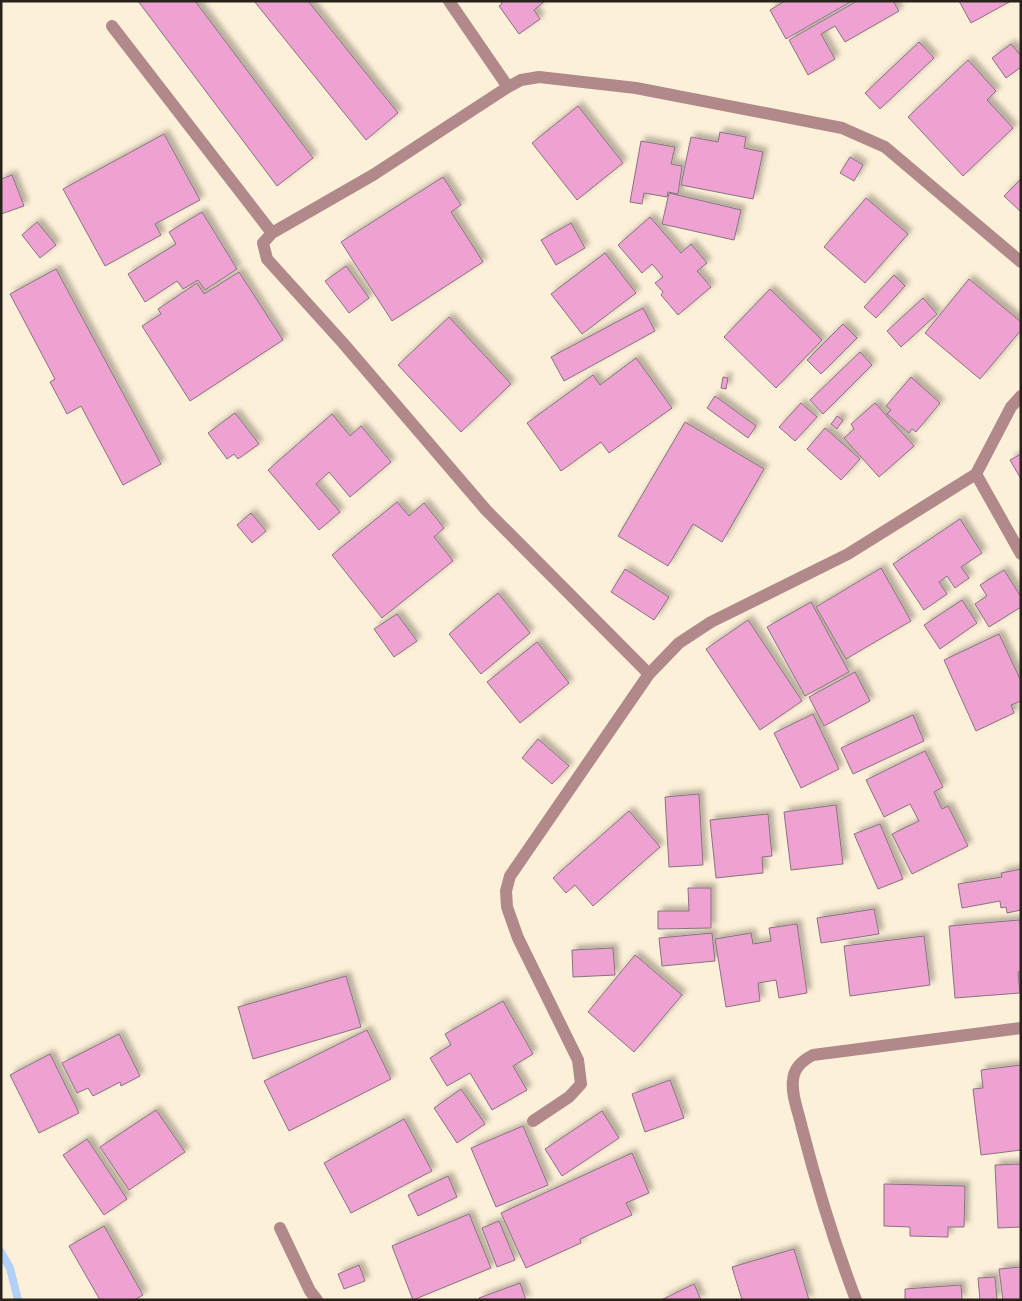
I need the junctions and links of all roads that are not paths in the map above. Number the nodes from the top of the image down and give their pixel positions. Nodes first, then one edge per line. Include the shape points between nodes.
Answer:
1 (450, 1) edge
2 (112, 26) dead end
3 (508, 87) junction
4 (272, 233) junction
5 (1021, 262) edge
6 (1021, 396) edge
7 (976, 474) junction
8 (1021, 554) edge
9 (649, 674) junction
10 (1021, 1028) edge
11 (533, 1121) dead end
12 (280, 1228) dead end
13 (317, 1300) edge
14 (856, 1300) edge

1 - 3 street
2 - 4 street
3 - 4 street via 373,176
3 - 5 street via 521,80 538,78 636,88 842,128 885,147
4 - 9 street via 263,243 267,259 486,510
6 - 7 street
7 - 8 street
7 - 9 street via 848,554 711,622 679,643
9 - 11 street via 510,876 506,891 507,907 518,938 581,1072 582,1084 569,1097
10 - 14 street via 814,1055 802,1061 795,1072 794,1095 806,1144
12 - 13 street

